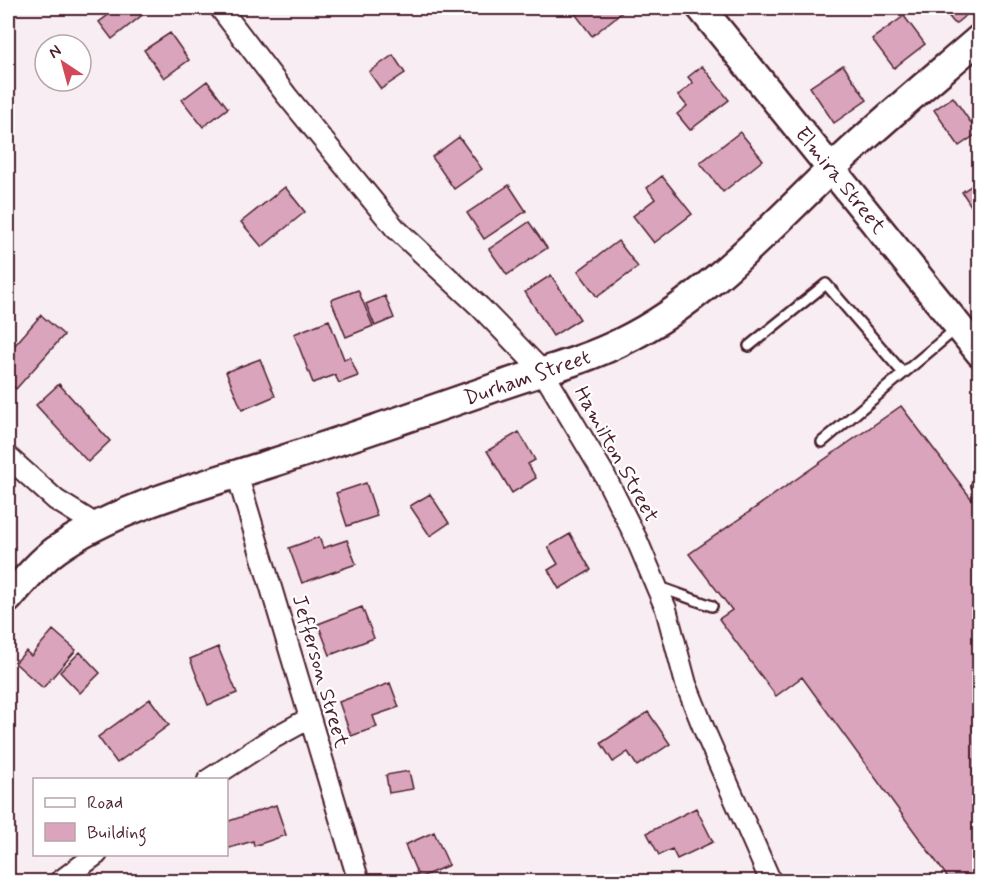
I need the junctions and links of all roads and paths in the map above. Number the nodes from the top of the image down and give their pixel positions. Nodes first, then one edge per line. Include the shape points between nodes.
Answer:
1 (220, 8) edge
2 (701, 8) edge
3 (980, 38) edge
4 (831, 169) junction
5 (959, 327) junction
6 (749, 346) dead end
7 (980, 353) edge
8 (543, 372) junction
9 (903, 373) junction
10 (822, 442) dead end
11 (8, 457) edge
12 (237, 474) junction
13 (98, 526) junction
14 (656, 586) junction
15 (8, 599) edge
16 (712, 606) dead end
17 (310, 718) junction
18 (211, 778) edge
19 (96, 856) edge
20 (59, 882) edge
21 (359, 882) edge
22 (771, 882) edge

1 - 8 street, Hamilton Street via 395,228
2 - 4 street, Elmira Street
3 - 4 street, Durham Street
4 - 5 street, Elmira Street
4 - 8 street, Durham Street via 705,287 649,327 622,342
5 - 7 street, Elmira Street
5 - 9 lane
6 - 9 lane via 826,284
8 - 12 street, Durham Street
8 - 14 street, Hamilton Street via 604,474
9 - 10 lane
11 - 13 street via 56,500
12 - 13 street, Durham Street via 153,502
12 - 17 street, Jefferson Street
13 - 15 street, Durham Street via 56,550
14 - 16 lane
14 - 22 street, Hamilton Street via 686,684
17 - 18 street
17 - 21 street, Jefferson Street
19 - 20 street

